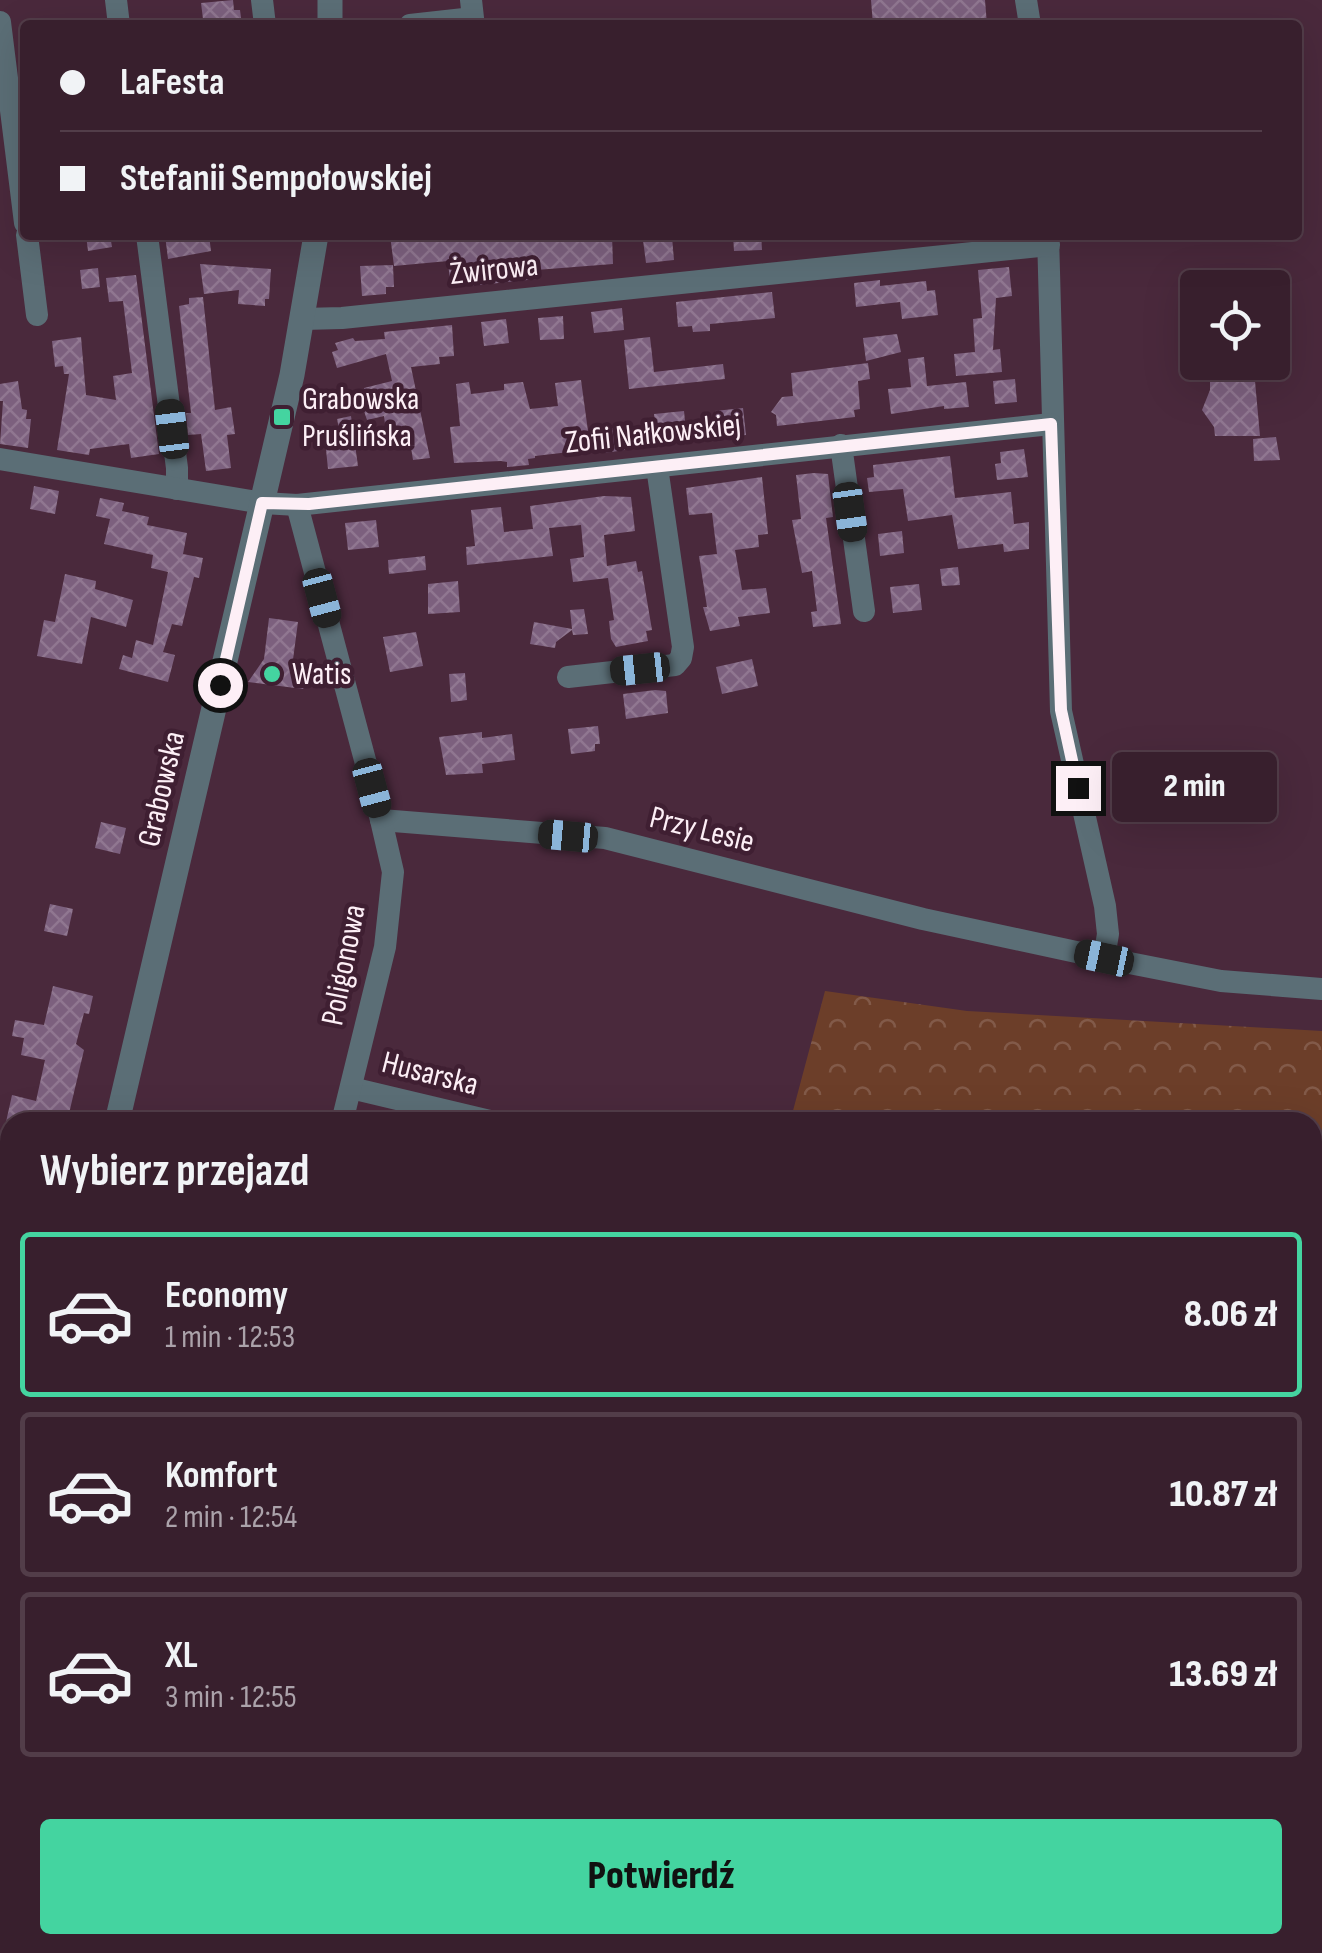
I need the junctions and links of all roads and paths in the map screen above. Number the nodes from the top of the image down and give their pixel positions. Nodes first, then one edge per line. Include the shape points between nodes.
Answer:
1 (471, 0) edge
2 (454, 20) edge
3 (0, 22) edge
4 (20, 182) edge
5 (27, 240) edge
6 (148, 240) edge
7 (315, 240) edge
8 (1048, 240) edge
9 (36, 315) dead end
10 (303, 319) junction
11 (1051, 424) junction
12 (842, 445) junction
13 (0, 459) edge
14 (657, 467) junction
15 (177, 489) junction
16 (262, 503) junction
17 (297, 505) junction
18 (864, 611) dead end
19 (568, 677) dead end
20 (381, 820) junction
21 (1104, 958) junction
22 (1322, 989) edge
23 (351, 1088) junction
24 (119, 1112) edge
25 (345, 1112) edge
26 (452, 1112) edge

1 - 2 street via 472,18
3 - 4 street
5 - 9 street
6 - 15 street
7 - 10 street, Grabowska
8 - 10 street, Żwirowa
8 - 11 street
10 - 16 street, Grabowska
11 - 12 street, Zofii Nałkowskiej
11 - 21 street via 1061,710 1105,906
12 - 14 street, Zofii Nałkowskiej
12 - 18 street
13 - 15 street, Zofii Nałkowskiej
14 - 17 street, Zofii Nałkowskiej
14 - 19 street via 681,658 675,665
15 - 16 street, Zofii Nałkowskiej
16 - 17 street, Zofii Nałkowskiej
16 - 24 street, Grabowska
17 - 20 street
20 - 21 street, Przy Lesie via 605,838
20 - 23 street, Poligonowa via 393,872 385,947
21 - 22 street, Przy Lesie via 1221,981
23 - 25 street, Poligonowa
23 - 26 street, Husarska

